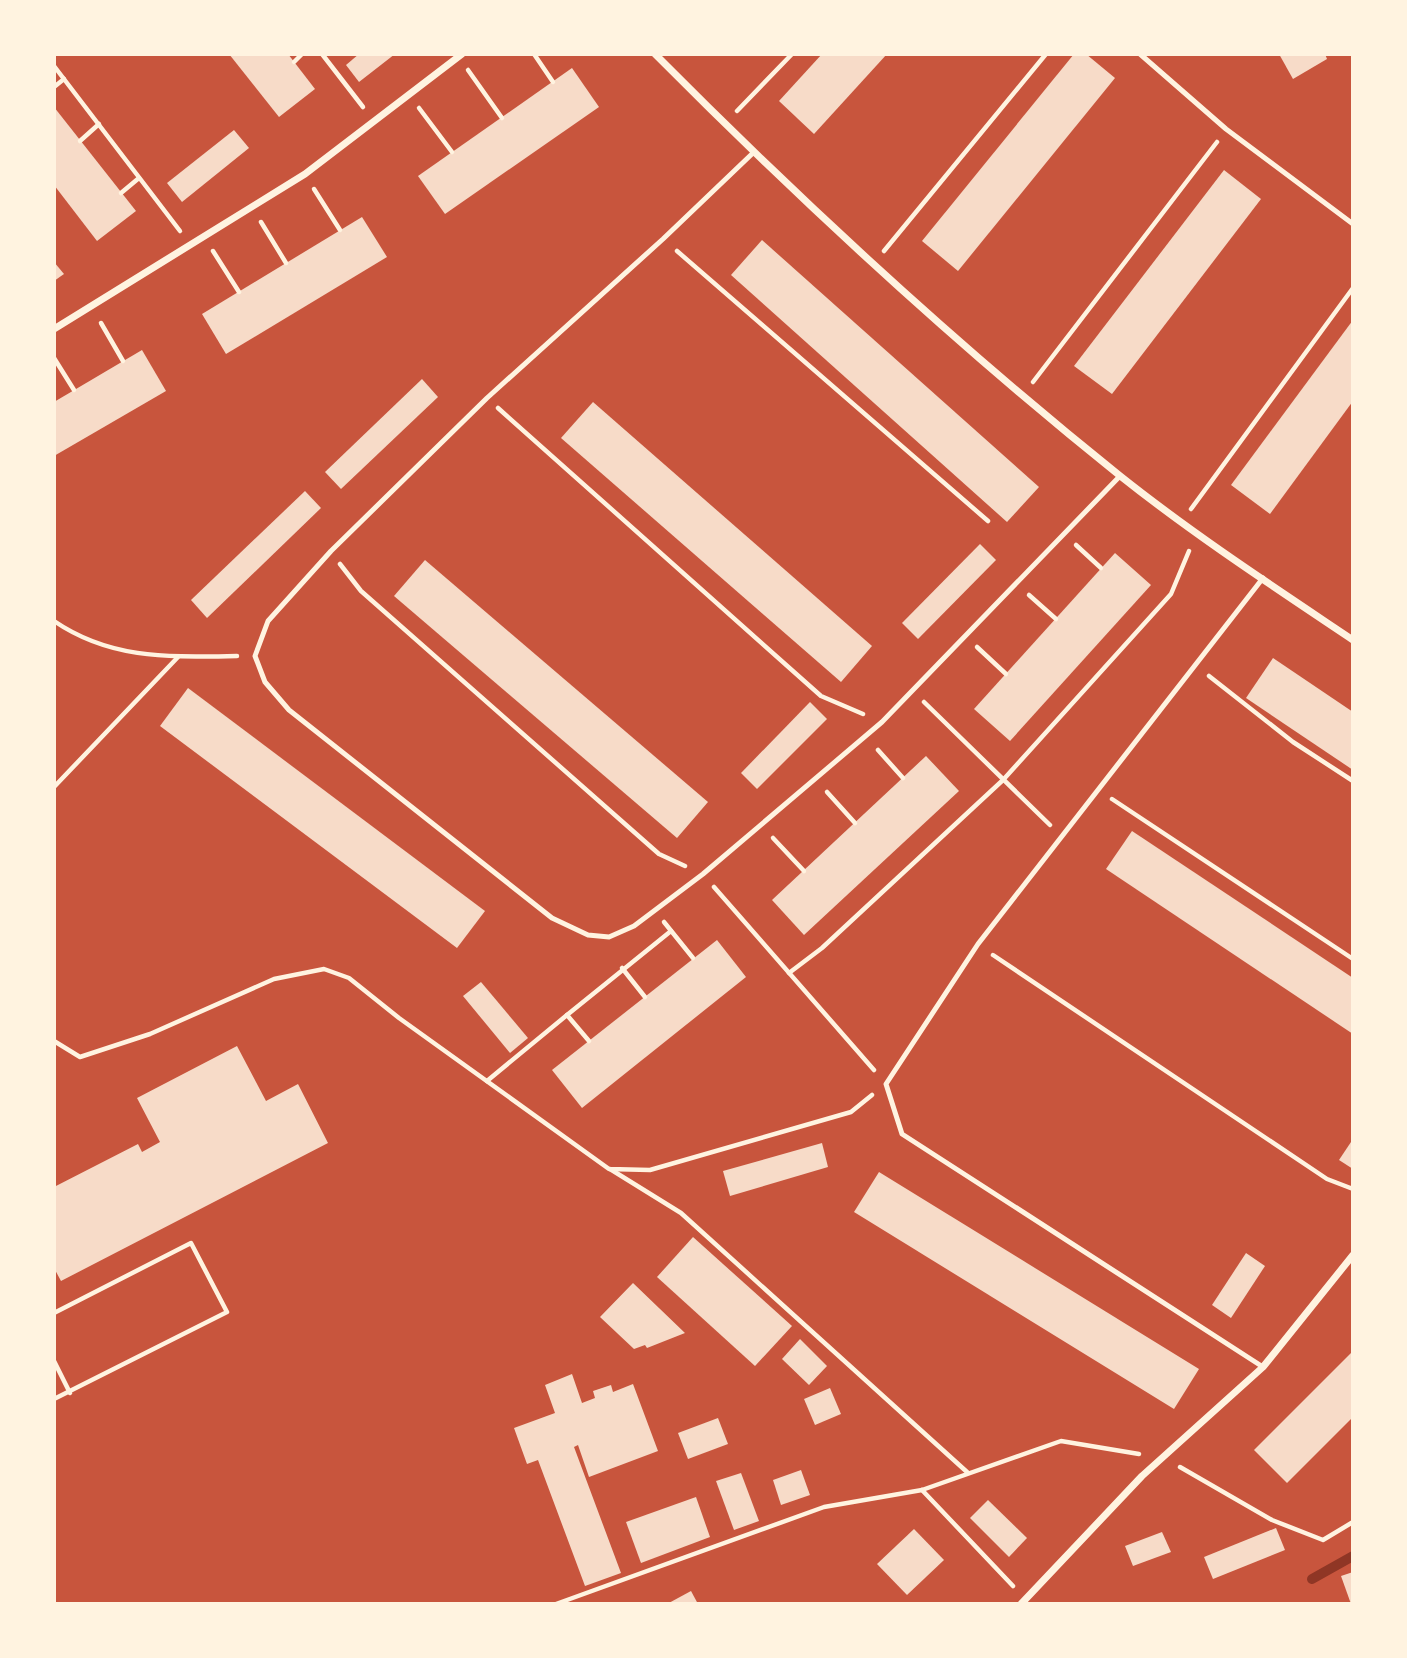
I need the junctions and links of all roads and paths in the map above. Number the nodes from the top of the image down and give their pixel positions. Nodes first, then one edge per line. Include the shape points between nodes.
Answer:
1 (302, 54) edge
2 (322, 54) edge
3 (534, 54) edge
4 (655, 54) edge
5 (792, 54) edge
6 (1046, 54) edge
7 (1140, 54) edge
8 (460, 55) edge
9 (294, 62) dead end
10 (54, 66) edge
11 (64, 79) junction
12 (553, 82) dead end
13 (54, 87) edge
14 (409, 95) junction
15 (502, 118) dead end
16 (374, 121) junction
17 (99, 124) junction
18 (724, 124) junction
19 (1226, 130) junction
20 (80, 141) dead end
21 (452, 152) dead end
22 (754, 152) junction
23 (305, 174) junction
24 (140, 178) junction
25 (121, 193) dead end
26 (252, 208) junction
27 (1353, 224) edge
28 (340, 230) dead end
29 (205, 237) junction
30 (663, 239) junction
31 (191, 246) junction
32 (286, 263) dead end
33 (874, 263) junction
34 (1353, 288) edge
35 (239, 292) dead end
36 (92, 308) junction
37 (54, 329) edge
38 (54, 358) edge
39 (124, 361) dead end
40 (74, 390) dead end
41 (1024, 394) junction
42 (487, 398) junction
43 (1120, 476) junction
44 (988, 521) dead end
45 (1183, 521) junction
46 (1197, 531) junction
47 (1065, 535) junction
48 (331, 551) junction
49 (1101, 568) dead end
50 (1263, 578) junction
51 (1018, 585) junction
52 (1056, 619) dead end
53 (54, 621) edge
54 (965, 638) junction
55 (1353, 640) edge
56 (255, 656) junction
57 (178, 657) junction
58 (1197, 667) junction
59 (1006, 674) dead end
60 (913, 692) junction
61 (882, 722) junction
62 (865, 737) junction
63 (903, 778) dead end
64 (814, 779) junction
65 (1003, 780) junction
66 (1353, 781) edge
67 (54, 787) edge
68 (1097, 788) junction
69 (855, 823) dead end
70 (760, 825) junction
71 (1061, 836) junction
72 (804, 872) dead end
73 (703, 874) junction
74 (656, 910) junction
75 (671, 931) junction
76 (978, 944) junction
77 (693, 958) dead end
78 (1353, 959) edge
79 (622, 968) junction
80 (789, 973) junction
81 (645, 997) dead end
82 (567, 1015) junction
83 (54, 1041) edge
84 (589, 1041) dead end
85 (486, 1081) junction
86 (886, 1084) junction
87 (609, 1169) junction
88 (1353, 1189) edge
89 (1353, 1255) edge
90 (54, 1313) edge
91 (54, 1361) edge
92 (1263, 1367) junction
93 (70, 1393) junction
94 (54, 1399) edge
95 (1164, 1459) junction
96 (967, 1472) junction
97 (922, 1490) junction
98 (1353, 1522) edge
99 (1023, 1601) edge
100 (556, 1604) edge

1 - 9 path
2 - 16 path
3 - 12 path
4 - 18 street
5 - 18 path
6 - 33 path
7 - 19 lane
8 - 14 street
8 - 15 path
10 - 11 path
11 - 13 path
11 - 17 path
14 - 16 street
14 - 21 path
16 - 23 street
17 - 20 path
17 - 24 path
18 - 22 street
19 - 27 lane
19 - 41 path
22 - 30 lane
22 - 33 street
23 - 26 street
23 - 28 path
24 - 25 path
24 - 31 path
26 - 29 street
26 - 32 path
29 - 31 street
29 - 35 path
30 - 42 lane
30 - 44 path
31 - 36 street
33 - 41 street
34 - 45 path
36 - 37 street
36 - 39 path
38 - 40 path
41 - 43 street
42 - 48 lane
42 - 61 path via 821,696
43 - 45 street
43 - 47 lane
45 - 46 street
46 - 50 street
46 - 65 path via 1171,594
47 - 49 path
47 - 51 lane
48 - 56 lane via 268,621
48 - 73 path via 361,591 659,854
50 - 55 street
50 - 58 lane
51 - 52 path
51 - 54 lane
53 - 57 path via 74,635 135,655
54 - 59 path
54 - 60 lane
56 - 57 path
56 - 74 lane via 265,682 289,710 552,918 588,934 609,937
57 - 67 path
58 - 66 path via 1293,742
58 - 68 lane
60 - 61 lane
60 - 65 path
61 - 62 lane
62 - 63 path
62 - 64 lane
64 - 69 path
64 - 70 lane
65 - 71 path
65 - 80 path via 822,948
68 - 71 lane
68 - 78 path
70 - 72 path
70 - 73 lane
71 - 76 lane
73 - 74 lane
73 - 80 path
74 - 75 path
75 - 77 path
75 - 79 path
76 - 86 lane
76 - 88 path via 1327,1179
79 - 81 path
79 - 82 path
80 - 86 path
82 - 84 path
82 - 85 path
83 - 85 path via 80,1057 150,1034 274,979 324,969 349,978
85 - 87 path
86 - 87 path via 851,1112 650,1170
86 - 92 lane via 902,1134
87 - 96 path via 681,1213
89 - 92 street
90 - 93 path via 191,1243 227,1311
91 - 93 path
92 - 95 street
93 - 94 path
95 - 96 path via 1061,1441
95 - 98 path via 1272,1520 1323,1540
95 - 99 street via 1142,1476
96 - 97 path
97 - 99 path
97 - 100 path via 824,1507

